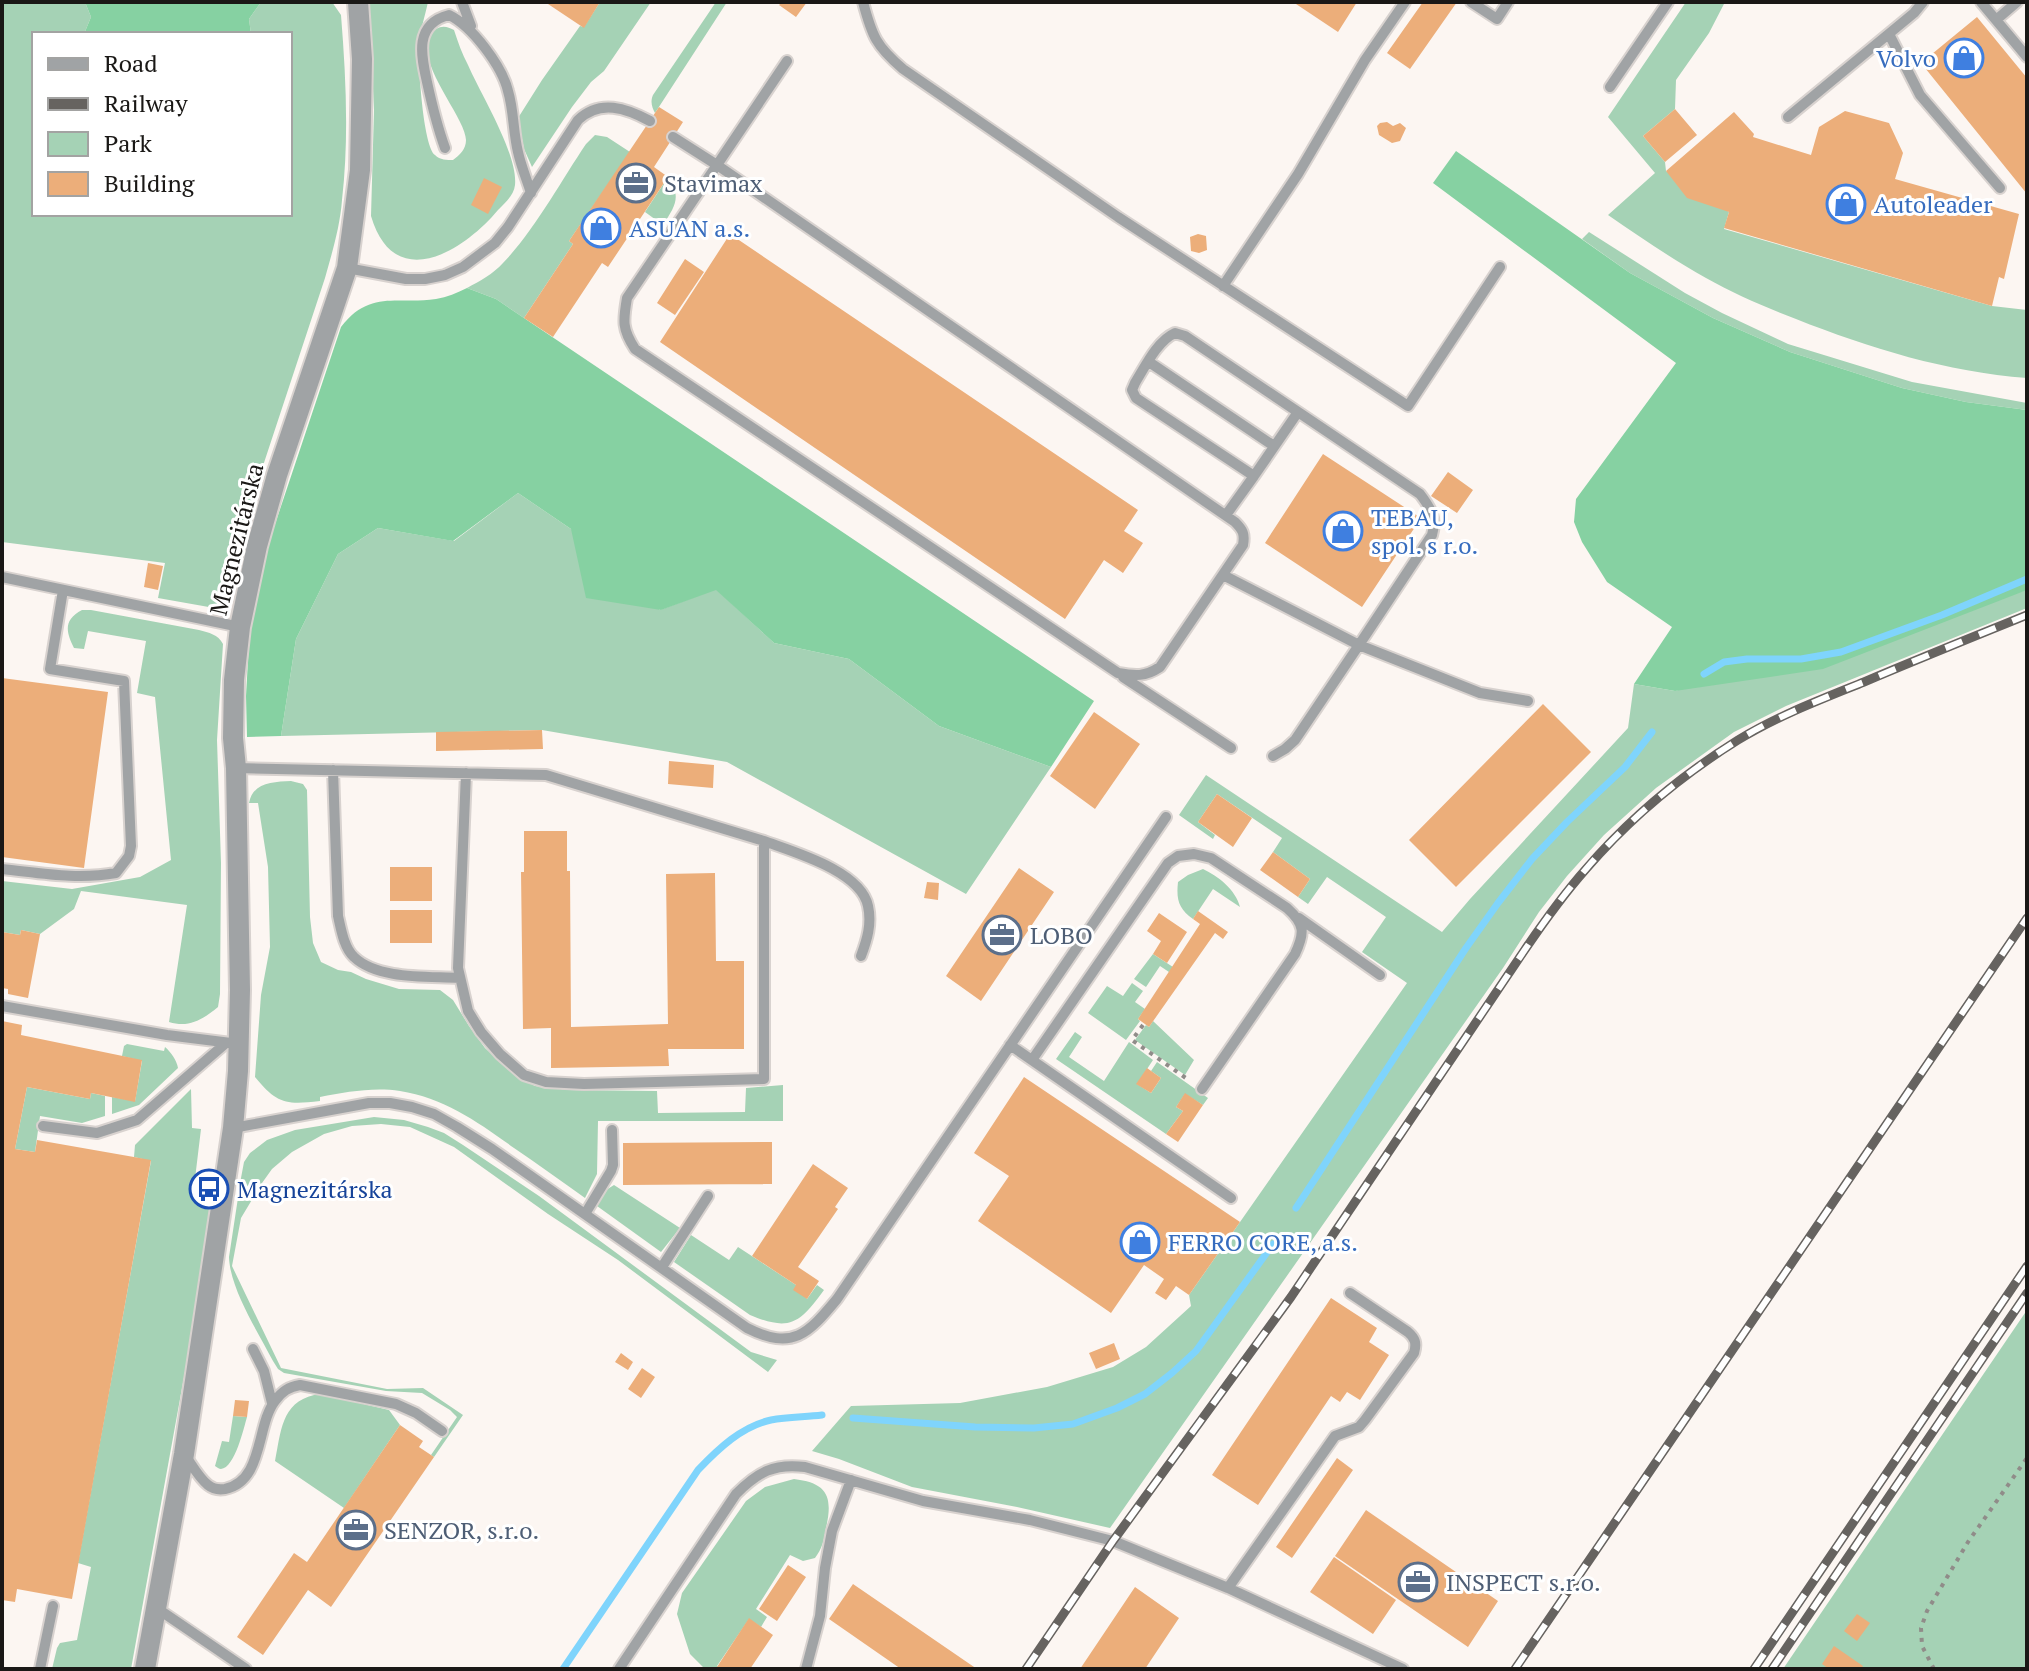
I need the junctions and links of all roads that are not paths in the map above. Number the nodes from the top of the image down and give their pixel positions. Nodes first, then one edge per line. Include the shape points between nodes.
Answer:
1 (358, 2) edge
2 (462, 2) edge
3 (863, 2) edge
4 (1405, 2) edge
5 (1471, 2) edge
6 (1508, 2) edge
7 (1668, 2) edge
8 (1923, 2) edge
9 (1981, 2) edge
10 (2017, 2) edge
11 (1996, 20) junction
12 (1889, 34) junction
13 (474, 35) junction
14 (2027, 57) edge
15 (787, 61) dead end
16 (1610, 87) dead end
17 (1788, 117) dead end
18 (650, 121) dead end
19 (673, 137) dead end
20 (445, 148) dead end
21 (717, 165) junction
22 (2000, 188) dead end
23 (531, 193) junction
24 (1500, 267) dead end
25 (347, 268) junction
26 (1223, 286) junction
27 (1149, 362) junction
28 (1298, 412) junction
29 (1274, 446) junction
30 (1254, 476) junction
31 (1226, 515) junction
32 (1223, 575) junction
33 (2, 577) edge
34 (63, 590) junction
35 (240, 627) junction
36 (1359, 645) junction
37 (1118, 673) junction
38 (1528, 701) dead end
39 (1231, 748) dead end
40 (1273, 756) dead end
41 (236, 768) junction
42 (333, 770) junction
43 (466, 773) junction
44 (1166, 817) dead end
45 (764, 841) junction
46 (2, 869) edge
47 (1298, 917) junction
48 (861, 956) dead end
49 (1380, 975) dead end
50 (459, 978) junction
51 (2, 1006) edge
52 (233, 1044) junction
53 (1010, 1045) junction
54 (1032, 1060) junction
55 (1202, 1089) road end
56 (43, 1126) dead end
57 (233, 1128) junction
58 (612, 1130) dead end
59 (708, 1196) dead end
60 (1231, 1198) dead end
61 (585, 1214) junction
62 (662, 1267) junction
63 (1350, 1293) dead end
64 (253, 1349) dead end
65 (272, 1403) junction
66 (442, 1431) dead end
67 (184, 1454) junction
68 (851, 1480) junction
69 (1228, 1588) junction
70 (53, 1606) dead end
71 (155, 1607) junction
72 (40, 1669) edge
73 (145, 1669) edge
74 (246, 1669) edge
75 (619, 1669) edge
76 (806, 1669) edge
77 (1403, 1669) edge

1 - 25 street, Magnezitárska via 361,156
2 - 13 lane
3 - 26 lane via 874,38 903,69
4 - 26 lane
5 - 6 lane via 1497,19
7 - 16 lane
8 - 12 lane
9 - 11 lane
10 - 11 lane
11 - 14 lane
12 - 17 lane
12 - 22 lane via 1920,95
13 - 20 lane via 449,15 438,18 423,38 421,54
13 - 23 lane via 505,80
15 - 21 lane
18 - 23 lane via 618,108 585,114
19 - 21 lane
21 - 31 lane
21 - 37 lane via 627,298 623,319 635,349
23 - 25 lane via 495,243 454,272 406,279
24 - 26 lane via 1408,406
25 - 35 street, Magnezitárska via 277,475
27 - 28 lane via 1169,336 1185,336
27 - 29 lane
27 - 30 lane via 1132,390 1136,398
28 - 29 lane
28 - 36 lane via 1420,494 1434,515 1432,535
29 - 30 lane
30 - 31 lane
31 - 32 lane via 1244,535
32 - 36 lane
32 - 37 lane via 1160,667 1136,677
33 - 34 lane
34 - 35 lane
34 - 46 lane via 50,669 124,681 129,856 116,873 94,877
35 - 41 street, Magnezitárska via 234,680
36 - 38 lane via 1480,693
36 - 40 lane via 1295,740
37 - 39 lane
41 - 42 lane
41 - 52 street, Magnezitárska via 240,990
42 - 43 lane
42 - 50 lane via 338,916 352,957 397,975
43 - 45 lane via 546,775
43 - 50 lane
44 - 53 lane
45 - 48 lane via 837,870 858,888 868,903 869,918
45 - 50 lane via 764,1079 584,1084 524,1075 481,1032 468,1011
47 - 49 lane
47 - 54 lane via 1211,858 1178,856 1168,863
47 - 55 lane via 1302,940 1295,954
51 - 52 lane
52 - 56 lane via 137,1120 97,1133
52 - 57 street, Magnezitárska
53 - 54 lane
53 - 62 lane via 837,1299 804,1334 762,1336
54 - 60 lane
57 - 61 lane via 369,1103 412,1107 434,1114 492,1149
57 - 67 street, Magnezitárska
58 - 61 lane via 613,1165
59 - 62 lane
61 - 62 lane
63 - 69 lane via 1414,1337 1414,1353 1359,1427 1335,1436
64 - 65 lane
65 - 66 lane via 300,1385 396,1404
65 - 67 lane via 250,1471 230,1487 207,1485
67 - 71 street, Magnezitárska
68 - 69 lane via 923,1501 1113,1541
68 - 75 lane via 789,1465 748,1482
68 - 76 lane via 832,1531
69 - 77 lane
70 - 72 lane
71 - 73 street, Magnezitárska
71 - 74 lane

